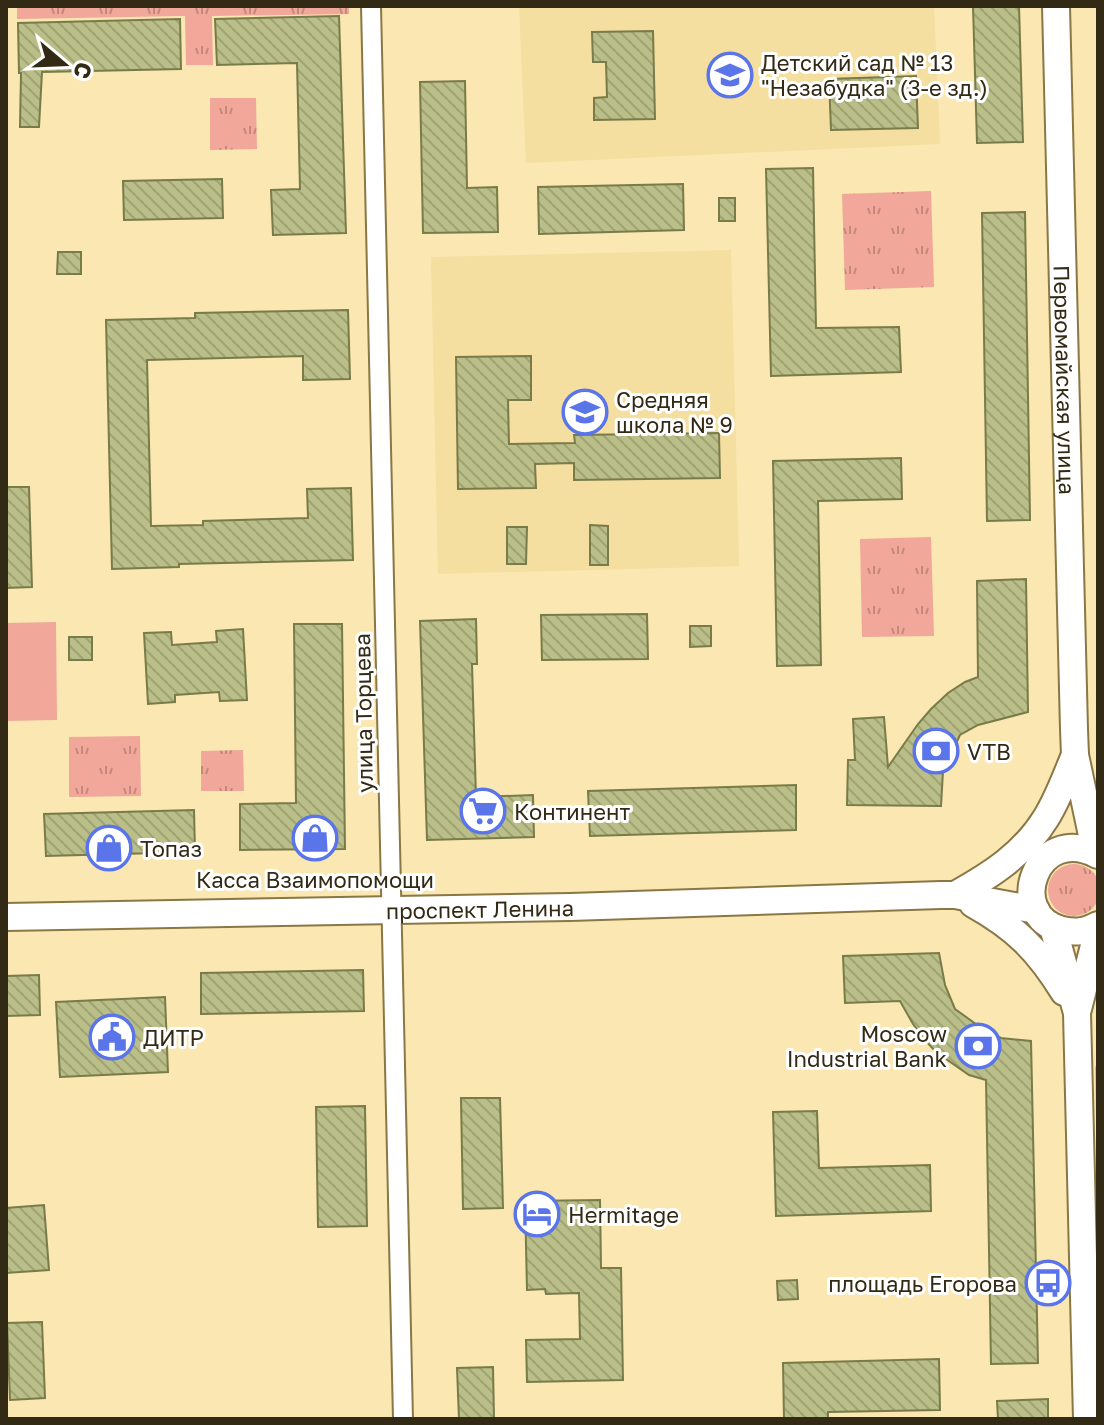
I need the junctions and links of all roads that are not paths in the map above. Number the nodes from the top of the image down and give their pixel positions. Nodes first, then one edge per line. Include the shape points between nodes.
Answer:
1 (371, 6) edge
2 (1056, 6) edge
3 (1075, 755) junction
4 (1098, 806) edge
5 (1058, 850) junction
6 (1097, 854) edge
7 (1037, 867) junction
8 (955, 895) junction
9 (391, 910) junction
10 (6, 917) edge
11 (1044, 919) junction
12 (1098, 927) edge
13 (1098, 973) edge
14 (1077, 1013) junction
15 (403, 1419) edge
16 (1087, 1419) edge

1 - 9 street, улица Торцева
2 - 3 street, Первомайская улица
3 - 4 street
3 - 5 street
3 - 6 street
3 - 8 street via 1046,818 1028,842 1008,862
5 - 6 street via 1083,848
5 - 7 street
7 - 8 street
7 - 11 street via 1031,894
8 - 9 street, проспект Ленина
8 - 11 street
8 - 14 street via 1031,945
9 - 10 street, проспект Ленина
9 - 15 street, улица Торцева
11 - 12 street via 1074,933
11 - 14 street
12 - 14 street
13 - 14 street
14 - 16 street

